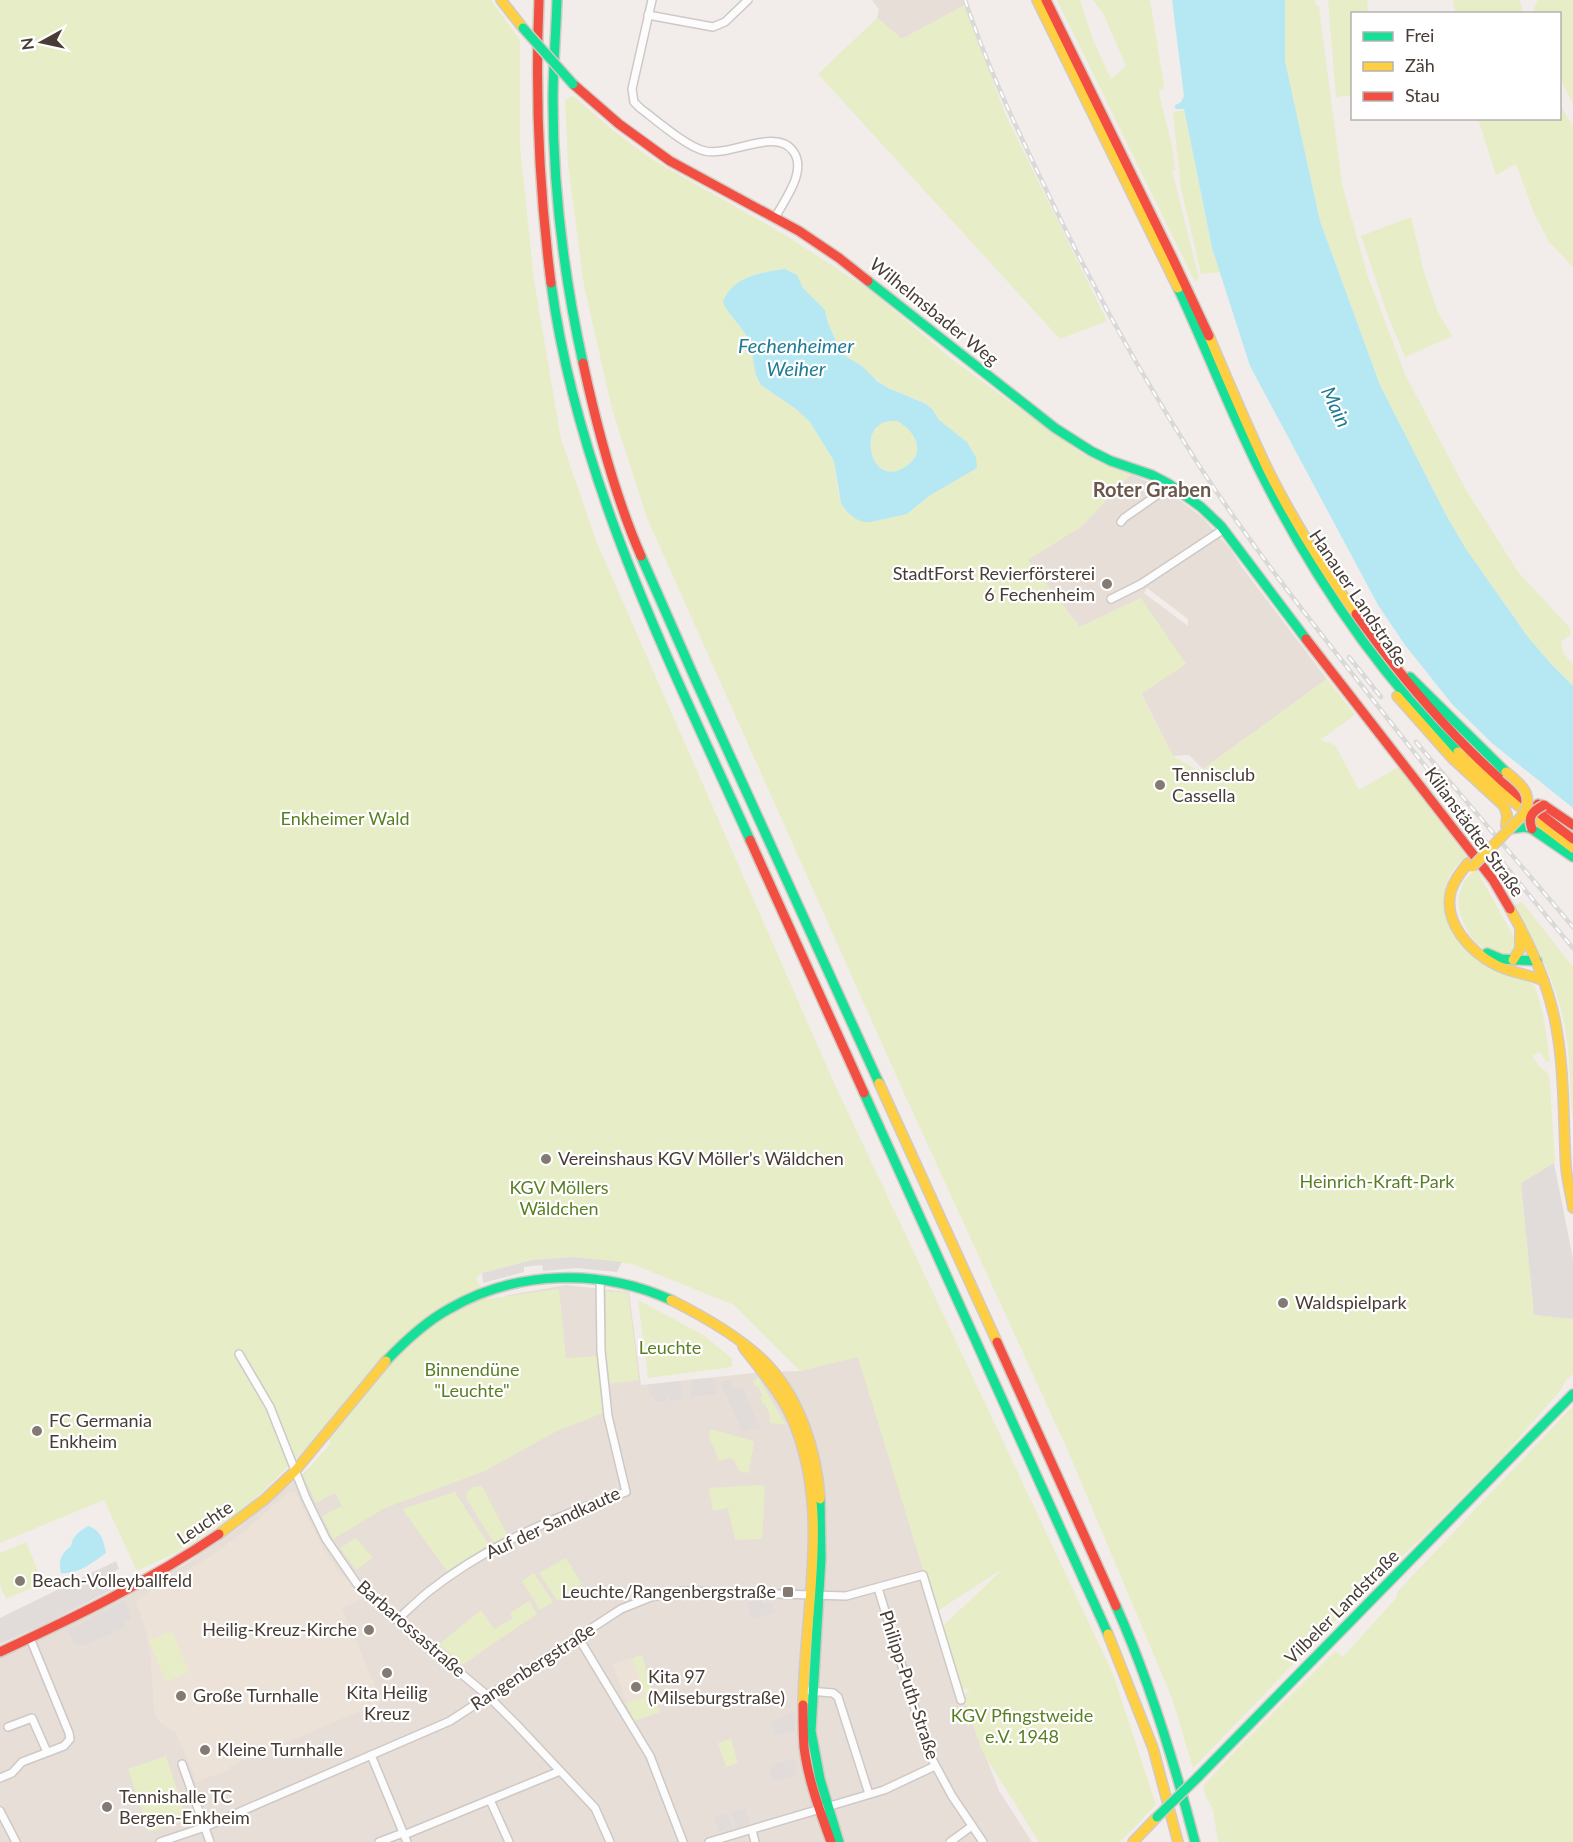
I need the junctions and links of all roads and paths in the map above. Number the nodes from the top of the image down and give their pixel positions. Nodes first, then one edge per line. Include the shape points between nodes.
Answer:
1 (501, 0) edge
2 (539, 0) edge
3 (556, 0) edge
4 (652, 0) edge
5 (748, 0) edge
6 (1037, 0) edge
7 (1046, 0) edge
8 (648, 15) junction
9 (775, 218) junction
10 (1169, 484) junction
11 (1121, 522) dead end
12 (1224, 529) junction
13 (1111, 599) dead end
14 (1357, 633) junction
15 (1372, 637) junction
16 (1544, 805) junction
17 (1528, 807) junction
18 (1573, 825) edge
19 (1508, 827) junction
20 (1532, 829) junction
21 (1573, 838) edge
22 (1573, 848) edge
23 (1573, 857) edge
24 (1520, 927) junction
25 (1537, 961) junction
26 (1512, 965) junction
27 (1544, 981) junction
28 (1573, 1208) edge
29 (600, 1279) junction
30 (239, 1354) dead end
31 (1573, 1394) edge
32 (296, 1471) junction
33 (878, 1588) junction
34 (814, 1596) junction
35 (397, 1620) junction
36 (579, 1637) junction
37 (30, 1638) junction
38 (0, 1652) edge
39 (809, 1691) junction
40 (488, 1696) junction
41 (960, 1700) dead end
42 (8, 1727) dead end
43 (47, 1752) junction
44 (371, 1755) junction
45 (182, 1764) dead end
46 (935, 1766) junction
47 (560, 1771) junction
48 (0, 1778) edge
49 (868, 1794) junction
50 (490, 1800) junction
51 (824, 1808) junction
52 (0, 1810) edge
53 (972, 1826) junction
54 (205, 1827) junction
55 (752, 1830) junction
56 (405, 1837) edge
57 (16, 1842) edge
58 (160, 1842) edge
59 (210, 1842) edge
60 (379, 1842) edge
61 (509, 1842) edge
62 (610, 1842) edge
63 (683, 1842) edge
64 (710, 1842) edge
65 (755, 1842) edge
66 (831, 1842) edge
67 (839, 1842) edge
68 (950, 1842) edge
69 (983, 1842) edge
70 (1132, 1842) edge
71 (1178, 1842) edge
72 (1195, 1842) edge

1 - 9 main road, Wilhelmsbader Weg, bridge via 573,84 619,124 676,165
2 - 71 main road via 538,147 548,265 571,386 602,495 647,612 1105,1625 1153,1748
3 - 72 main road via 553,100 564,261 588,386 617,491 696,681 1120,1616 1157,1711
4 - 8 street
5 - 8 street via 725,22 713,27
6 - 14 main road, Hanauer Landstraße via 1182,296 1269,489
7 - 15 main road, Hanauer Landstraße via 1191,296 1281,495
8 - 9 street via 632,90 634,102 704,151 771,141 787,145 793,151 797,176
9 - 10 main road, Wilhelmsbader Weg via 839,258 1055,428 1111,461
10 - 11 street
10 - 12 main road, Wilhelmsbader Weg via 1202,507
12 - 13 street via 1141,584
12 - 24 main road, Kilianstädter Straße via 1486,872
14 - 19 main road via 1385,680 1433,738 1504,806
14 - 22 main road, Hanauer Landstraße via 1458,753
15 - 17 main road, bridge via 1524,788
15 - 21 main road, Hanauer Landstraße via 1422,702 1465,748 1526,804
16 - 17 main road, bridge
16 - 18 main road
16 - 20 main road, bridge via 1530,815
17 - 19 main road, bridge
19 - 20 main road, bridge
19 - 26 main road via 1457,876 1449,907 1453,922 1479,954 1495,964
20 - 23 main road
24 - 25 main road, Kilianstädter Straße
24 - 26 main road via 1520,949
25 - 26 main road
25 - 27 main road, Kilianstädter Straße
26 - 27 main road
27 - 28 main road, Kilianstädter Straße via 1561,1057 1566,1169
29 - 32 main road, Leuchte via 568,1277 521,1282 482,1293 442,1313 387,1358
29 - 34 main road, Leuchte via 649,1290 707,1317 738,1341 777,1391 800,1429 807,1465 813,1501
29 - 35 street, Auf der Sandkaute via 601,1351 608,1416 626,1492 502,1544 428,1592
30 - 32 street, Barbarossastraße via 270,1407
31 - 70 main road, Vilbeler Landstraße, bridge
32 - 35 street, Barbarossastraße via 329,1546 357,1584
32 - 37 main road, Leuchte via 244,1517 203,1546
33 - 34 street, Rangenbergstraße via 846,1596
33 - 41 street, Rangenbergstraße via 923,1575
33 - 46 street, Philipp-Puth-Straße
34 - 36 street, Rangenbergstraße via 668,1593 631,1604
34 - 39 main road, Leuchte
35 - 40 street, Barbarossastraße
36 - 40 street, Rangenbergstraße
36 - 63 street via 650,1756
37 - 38 main road, Leuchte
37 - 43 street via 70,1736 67,1743
39 - 49 street via 838,1697
39 - 51 main road, Leuchte via 812,1748
40 - 44 street, Rangenbergstraße via 450,1721
40 - 47 street, Barbarossastraße
42 - 43 street via 32,1718
43 - 48 street via 22,1762 12,1773
44 - 54 street, Rangenbergstraße
44 - 56 street
45 - 54 street
46 - 49 street
46 - 53 street, Philipp-Puth-Straße
47 - 50 street
47 - 62 street, Barbarossastraße via 595,1808
49 - 51 street
50 - 56 street
50 - 61 street
51 - 55 street
51 - 66 main road, Leuchte
51 - 67 main road, Leuchte
52 - 57 street
53 - 68 street
53 - 69 street, Philipp-Puth-Straße
54 - 58 street, Rangenbergstraße
54 - 59 street
55 - 64 street
55 - 65 street
56 - 60 street

